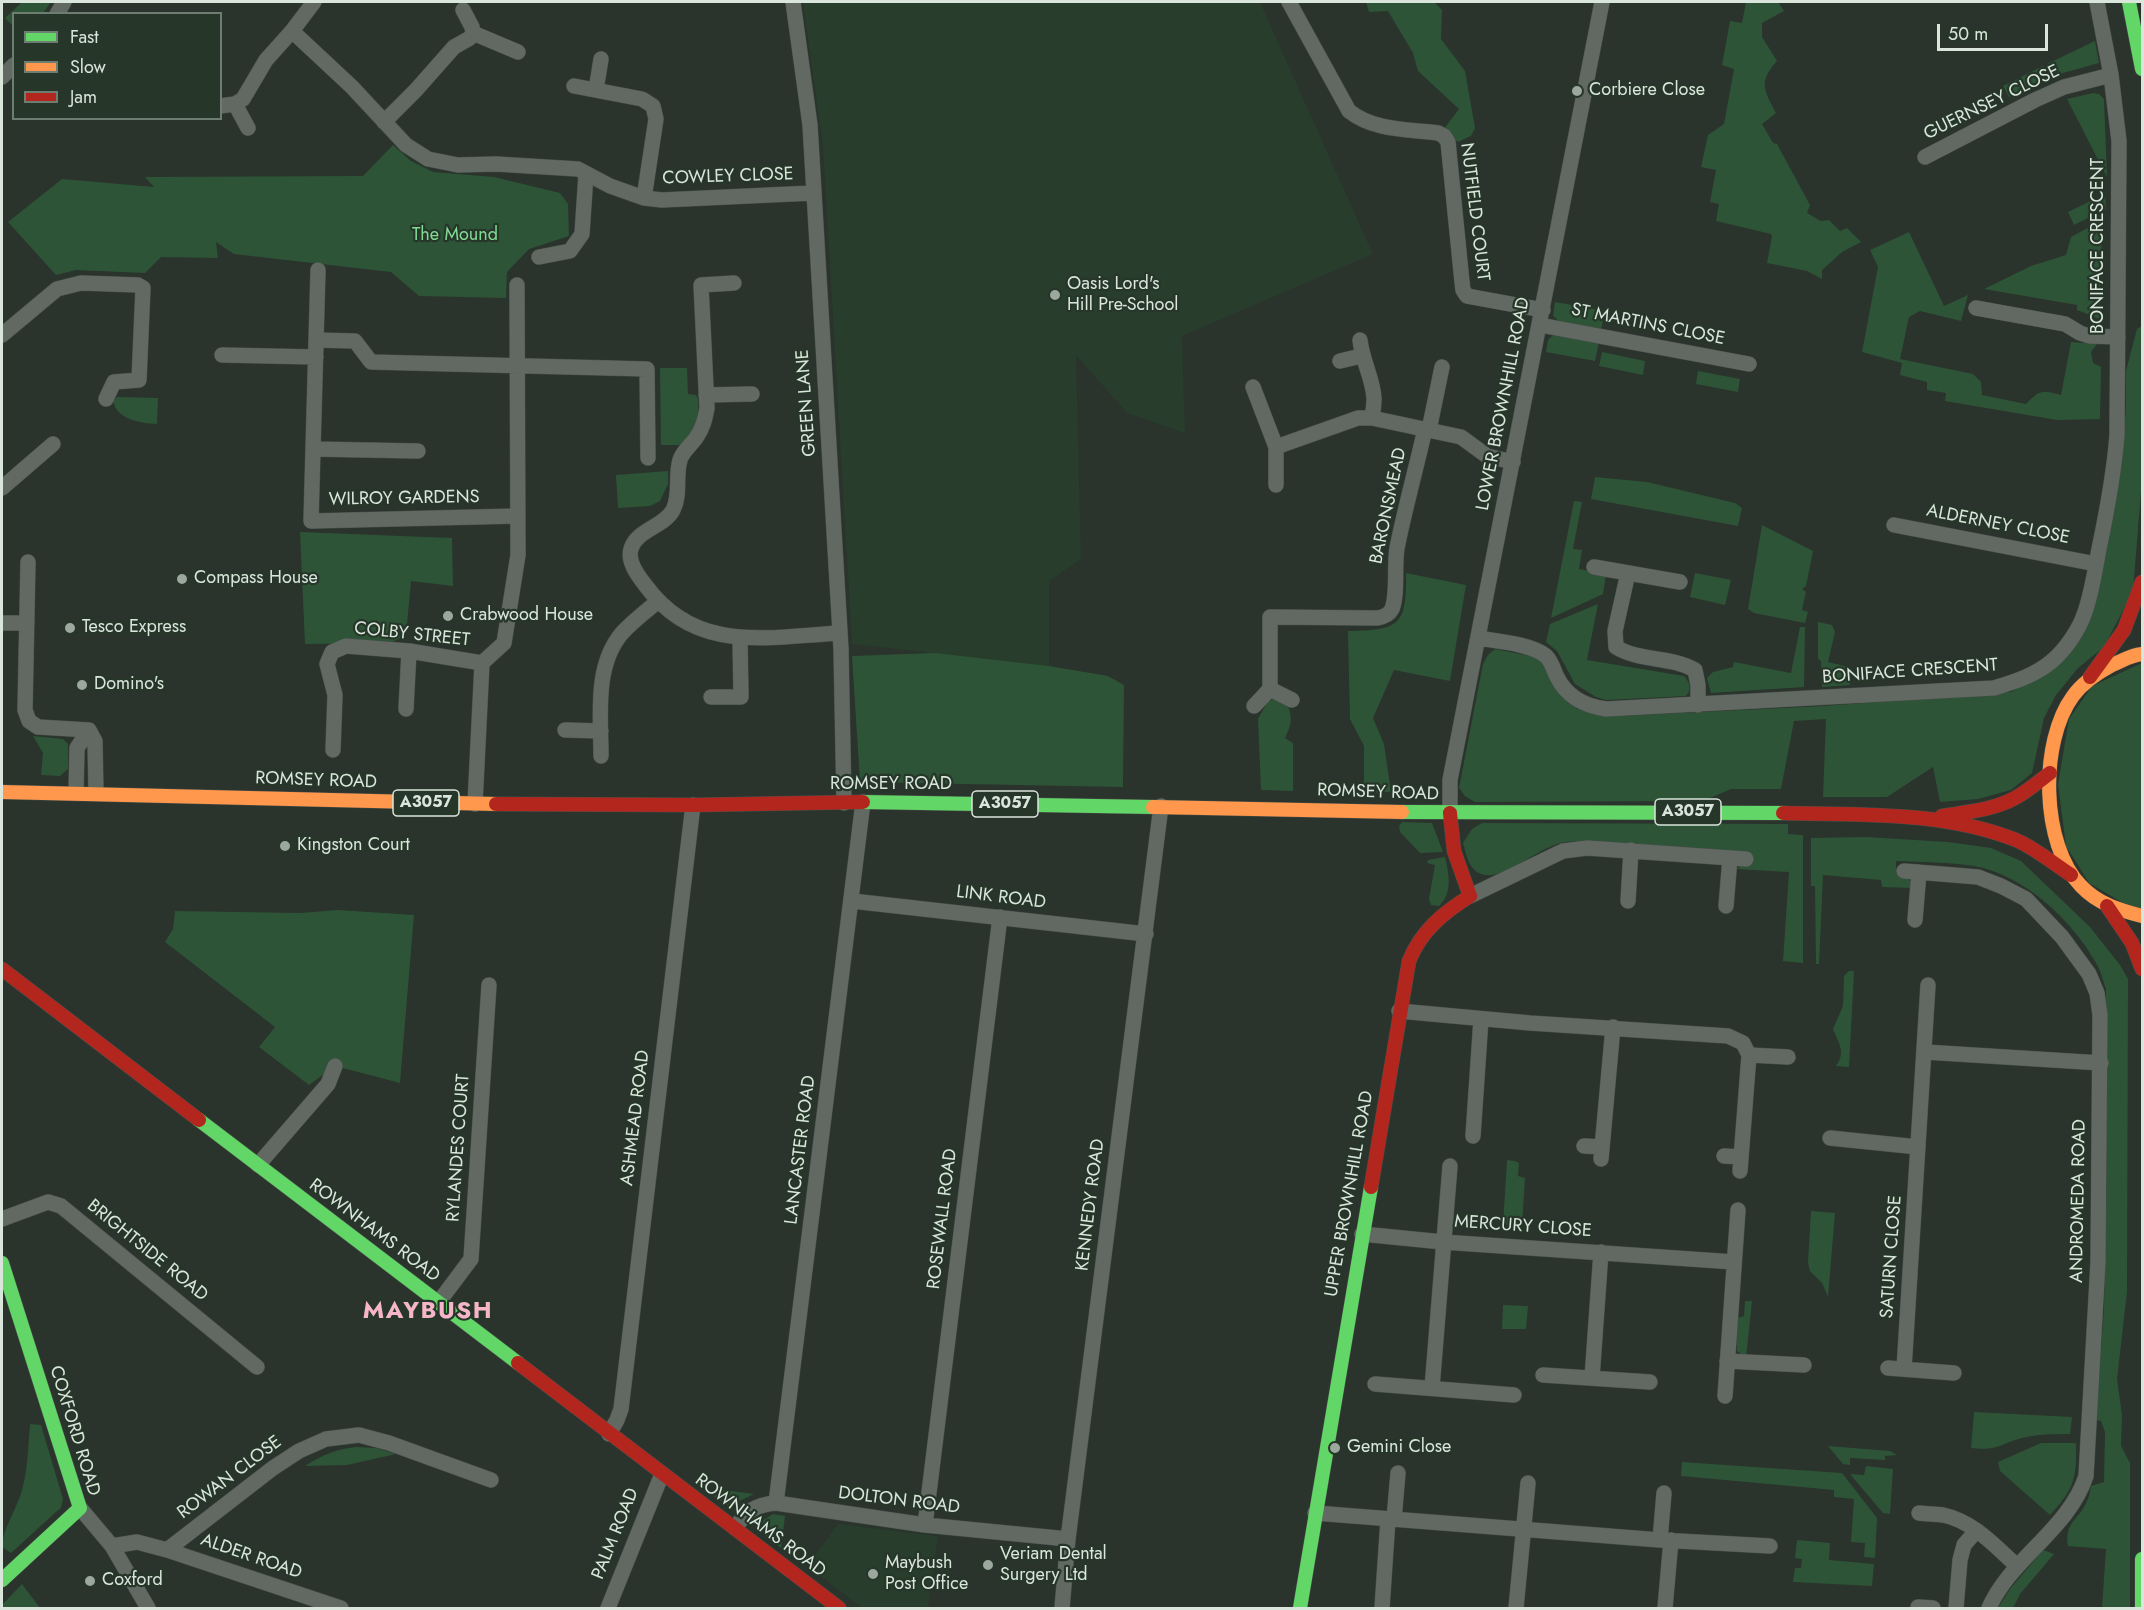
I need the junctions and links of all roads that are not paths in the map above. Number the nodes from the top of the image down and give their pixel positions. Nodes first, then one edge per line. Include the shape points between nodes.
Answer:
1 (314, 2) edge
2 (793, 2) edge
3 (1289, 2) edge
4 (1602, 2) edge
5 (2097, 2) edge
6 (2129, 2) edge
7 (462, 10) dead end
8 (292, 31) junction
9 (473, 33) junction
10 (518, 52) dead end
11 (601, 59) dead end
12 (2142, 69) edge
13 (2111, 75) junction
14 (574, 86) dead end
15 (596, 90) junction
16 (228, 105) edge
17 (384, 122) junction
18 (248, 128) dead end
19 (1925, 157) dead end
20 (586, 174) junction
21 (610, 186) junction
22 (813, 194) junction
23 (644, 198) junction
24 (585, 211) junction
25 (539, 256) dead end
26 (318, 270) dead end
27 (734, 284) dead end
28 (517, 285) dead end
29 (1976, 308) dead end
30 (1541, 317) junction
31 (2, 335) edge
32 (2118, 337) junction
33 (316, 340) junction
34 (222, 355) dead end
35 (316, 357) junction
36 (1340, 361) dead end
37 (1749, 364) dead end
38 (517, 365) junction
39 (1442, 367) dead end
40 (1253, 387) dead end
41 (706, 394) junction
42 (752, 394) dead end
43 (106, 399) dead end
44 (1372, 418) junction
45 (1427, 430) junction
46 (53, 444) dead end
47 (1276, 447) junction
48 (313, 448) junction
49 (418, 451) dead end
50 (648, 458) dead end
51 (1513, 462) junction
52 (1276, 485) dead end
53 (2, 488) edge
54 (517, 516) junction
55 (1894, 525) dead end
56 (28, 562) dead end
57 (2096, 564) junction
58 (1594, 567) dead end
59 (1628, 573) junction
60 (1680, 582) dead end
61 (2142, 582) edge
62 (657, 602) junction
63 (2, 622) edge
64 (27, 623) junction
65 (840, 633) junction
66 (1478, 638) junction
67 (740, 639) junction
68 (409, 651) junction
69 (2142, 654) edge
70 (482, 663) junction
71 (2086, 682) junction
72 (1270, 688) junction
73 (711, 697) dead end
74 (1292, 700) dead end
75 (1698, 705) junction
76 (1254, 706) dead end
77 (406, 709) dead end
78 (89, 730) junction
79 (565, 730) dead end
80 (601, 731) junction
81 (333, 750) dead end
82 (601, 756) dead end
83 (2050, 773) junction
84 (2, 792) edge
85 (76, 793) junction
86 (96, 793) junction
87 (863, 802) junction
88 (844, 803) junction
89 (475, 804) junction
90 (693, 805) junction
91 (1161, 806) junction
92 (1450, 813) junction
93 (1925, 818) junction
94 (1631, 850) junction
95 (2071, 875) junction
96 (1470, 896) junction
97 (852, 901) junction
98 (1628, 901) dead end
99 (1726, 906) dead end
100 (2107, 906) junction
101 (2142, 916) edge
102 (1000, 917) junction
103 (1915, 920) dead end
104 (1146, 934) junction
105 (2, 969) edge
106 (2142, 969) edge
107 (489, 986) dead end
108 (1928, 986) dead end
109 (1399, 1011) junction
110 (1481, 1019) junction
111 (1613, 1027) junction
112 (1925, 1052) junction
113 (1749, 1055) junction
114 (1788, 1057) dead end
115 (2101, 1063) junction
116 (335, 1066) dead end
117 (1473, 1136) dead end
118 (1830, 1138) dead end
119 (1584, 1146) dead end
120 (1918, 1147) junction
121 (1724, 1156) dead end
122 (258, 1165) junction
123 (1450, 1166) dead end
124 (1738, 1210) dead end
125 (2, 1220) edge
126 (1362, 1234) junction
127 (1443, 1242) junction
128 (1601, 1252) junction
129 (1734, 1262) junction
130 (2, 1263) edge
131 (438, 1303) junction
132 (1727, 1361) junction
133 (1804, 1365) dead end
134 (257, 1367) dead end
135 (1954, 1373) dead end
136 (1543, 1375) dead end
137 (1592, 1378) junction
138 (1650, 1382) dead end
139 (1375, 1384) dead end
140 (1432, 1388) junction
141 (1514, 1395) dead end
142 (1725, 1396) dead end
143 (609, 1434) junction
144 (1398, 1473) dead end
145 (662, 1474) junction
146 (491, 1479) dead end
147 (1528, 1483) dead end
148 (1664, 1493) dead end
149 (776, 1503) junction
150 (80, 1508) junction
151 (1315, 1513) junction
152 (1919, 1513) dead end
153 (1391, 1519) junction
154 (925, 1525) junction
155 (735, 1528) junction
156 (1524, 1529) junction
157 (1976, 1531) junction
158 (1068, 1539) junction
159 (1665, 1540) junction
160 (112, 1546) junction
161 (1770, 1546) dead end
162 (168, 1550) junction
163 (2142, 1559) edge
164 (2017, 1566) junction
165 (2, 1580) edge
166 (148, 1608) edge
167 (341, 1608) edge
168 (608, 1608) edge
169 (839, 1608) edge
170 (1062, 1608) edge
171 (1300, 1608) edge
172 (1382, 1608) edge
173 (1516, 1608) edge
174 (1665, 1608) edge
175 (1956, 1608) edge
176 (1989, 1608) edge
177 (2142, 1608) edge

1 - 8 street
2 - 22 street, GREEN LANE via 810,125
3 - 30 street, NUTFIELD COURT via 1349,111 1377,126 1438,134 1448,142 1461,282 1467,296
4 - 30 street, LOWER BROWNHILL ROAD
5 - 13 street, BONIFACE CRESCENT
6 - 12 main road
7 - 9 street
8 - 16 street via 266,60 243,99
8 - 17 street, COWLEY CLOSE
9 - 10 street
9 - 17 street via 454,47
11 - 15 street
13 - 19 street, GUERNSEY CLOSE via 2064,87
13 - 32 street, BONIFACE CRESCENT via 2119,141
14 - 15 street, COWLEY CLOSE
15 - 23 street, COWLEY CLOSE via 642,99 653,106 656,119
16 - 18 street
17 - 20 street, COWLEY CLOSE via 406,146 428,159 458,165 559,167
20 - 21 street, COWLEY CLOSE
20 - 24 street
21 - 23 street, COWLEY CLOSE
21 - 24 street via 596,194
22 - 23 street, COWLEY CLOSE
22 - 65 street, GREEN LANE
24 - 25 street via 582,234 570,252
26 - 33 street, WILROY GARDENS
27 - 41 street via 701,285
28 - 38 street, COLBY STREET
29 - 32 street via 2065,324 2089,336
30 - 37 street, ST MARTINS CLOSE
30 - 51 street, LOWER BROWNHILL ROAD
31 - 43 street via 57,289 81,283 143,288 139,380 114,382
32 - 57 street, BONIFACE CRESCENT via 2116,448
33 - 35 street, WILROY GARDENS
33 - 38 street via 355,341 371,362
34 - 35 street
35 - 48 street, WILROY GARDENS
36 - 44 street via 1360,348 1373,390
38 - 50 street via 647,369
38 - 54 street, COLBY STREET
39 - 45 street, BARONSMEAD
40 - 47 street
41 - 42 street
41 - 62 street via 703,426 680,458 674,509 666,520 639,536 631,548 630,560
44 - 45 street, BARONSMEAD
44 - 47 street, BARONSMEAD via 1358,418
45 - 51 street, BARONSMEAD via 1461,437 1487,456
45 - 72 street, BARONSMEAD via 1397,549 1391,611 1377,618 1269,617
46 - 53 street
47 - 52 street
48 - 49 street
48 - 54 street, WILROY GARDENS via 311,521
51 - 66 street, LOWER BROWNHILL ROAD
54 - 70 street, COLBY STREET via 518,555 504,643
55 - 57 street, ALDERNEY CLOSE
56 - 64 street
57 - 75 street, BONIFACE CRESCENT via 2085,614 2065,647 2045,666 2015,682 1972,691
58 - 59 street
59 - 60 street
59 - 75 street via 1615,631 1616,647 1695,670
61 - 71 main road via 2124,630
62 - 67 street via 691,624
62 - 80 street via 622,634 607,656 602,679
63 - 64 street
64 - 78 street via 25,710 29,721 38,727
65 - 67 street
65 - 88 street, GREEN LANE
66 - 75 street, BONIFACE CRESCENT via 1539,651 1571,695 1594,707
66 - 92 street, LOWER BROWNHILL ROAD via 1449,780
67 - 73 street via 741,697
68 - 70 street, COLBY STREET
68 - 77 street
68 - 81 street, COLBY STREET via 346,646 332,652 327,664 335,695
69 - 71 main road via 2107,667
70 - 89 street, COLBY STREET
71 - 83 main road via 2071,696 2055,730
72 - 74 street
72 - 76 street
78 - 85 street via 77,748
78 - 86 street via 95,741
79 - 80 street
80 - 82 street
83 - 93 main road, ROMSEY ROAD / A3057 via 1999,806
83 - 95 main road via 2053,833
84 - 85 main road, ROMSEY ROAD / A3057
85 - 86 main road, ROMSEY ROAD / A3057
86 - 89 main road, ROMSEY ROAD / A3057
87 - 88 main road, ROMSEY ROAD / A3057
87 - 91 main road, ROMSEY ROAD / A3057
87 - 97 street, LANCASTER ROAD
88 - 90 main road, ROMSEY ROAD / A3057
89 - 90 main road, ROMSEY ROAD / A3057
90 - 143 street, ASHMEAD ROAD via 621,1409
91 - 92 main road, ROMSEY ROAD / A3057
91 - 104 street, KENNEDY ROAD
92 - 93 main road, ROMSEY ROAD / A3057 via 1745,812
92 - 96 main road via 1454,851
93 - 95 main road, ROMSEY ROAD / A3057 via 2018,841
94 - 96 street via 1563,851
94 - 98 street
94 - 99 street via 1738,858
95 - 100 main road
96 - 109 main road, UPPER BROWNHILL ROAD via 1446,911 1419,939 1409,961
97 - 102 street, LINK ROAD
97 - 149 street, LANCASTER ROAD
100 - 101 main road
100 - 106 main road via 2132,943
102 - 104 street, LINK ROAD
102 - 154 street, ROSEWALL ROAD
103 - 115 street, ANDROMEDA ROAD via 1911,872 1977,877 2026,899 2090,974 2100,1015
104 - 158 street, KENNEDY ROAD
105 - 122 main road, ROWNHAMS ROAD
107 - 131 street, RYLANDES COURT via 471,1259
108 - 112 street, SATURN CLOSE
109 - 110 street
109 - 126 main road, UPPER BROWNHILL ROAD
110 - 111 street
110 - 117 street
111 - 113 street via 1728,1035 1743,1043
111 - 119 street via 1602,1153
112 - 115 street
112 - 120 street, SATURN CLOSE
113 - 114 street
113 - 121 street via 1740,1164
115 - 164 street, ANDROMEDA ROAD via 2098,1262 2086,1476 2066,1512
116 - 122 street via 328,1084
118 - 120 street
120 - 135 street, SATURN CLOSE via 1896,1368
122 - 131 main road, ROWNHAMS ROAD
123 - 127 street, MERCURY CLOSE
124 - 129 street
125 - 134 street, BRIGHTSIDE ROAD via 48,1202 61,1206
126 - 127 street, MERCURY CLOSE
126 - 151 main road, UPPER BROWNHILL ROAD
127 - 128 street, MERCURY CLOSE
127 - 140 street, MERCURY CLOSE
128 - 129 street, MERCURY CLOSE
128 - 137 street, MERCURY CLOSE
129 - 132 street
130 - 150 main road, COXFORD ROAD
131 - 143 main road, ROWNHAMS ROAD
132 - 133 street
132 - 142 street
136 - 137 street
137 - 138 street
139 - 140 street
140 - 141 street
143 - 145 main road, ROWNHAMS ROAD
144 - 153 street
145 - 155 main road, ROWNHAMS ROAD
145 - 168 street, PALM ROAD
146 - 162 street, ROWAN CLOSE via 359,1435 326,1439 273,1468
147 - 156 street
148 - 159 street
149 - 154 street, DOLTON ROAD
149 - 155 street, DOLTON ROAD via 754,1507
150 - 160 street
150 - 165 main road, COXFORD ROAD
151 - 153 street
151 - 171 main road, UPPER BROWNHILL ROAD
152 - 157 street via 1943,1515
153 - 156 street
153 - 172 street
154 - 158 street, DOLTON ROAD
155 - 169 main road, ROWNHAMS ROAD
156 - 159 street
156 - 173 street
157 - 164 street
157 - 175 street via 1964,1545 1960,1560
158 - 170 street, KENNEDY ROAD
159 - 161 street
159 - 174 street
160 - 162 street, ALDER ROAD via 137,1542
160 - 166 street
162 - 167 street, ALDER ROAD
163 - 177 main road
164 - 176 street, ANDROMEDA ROAD

